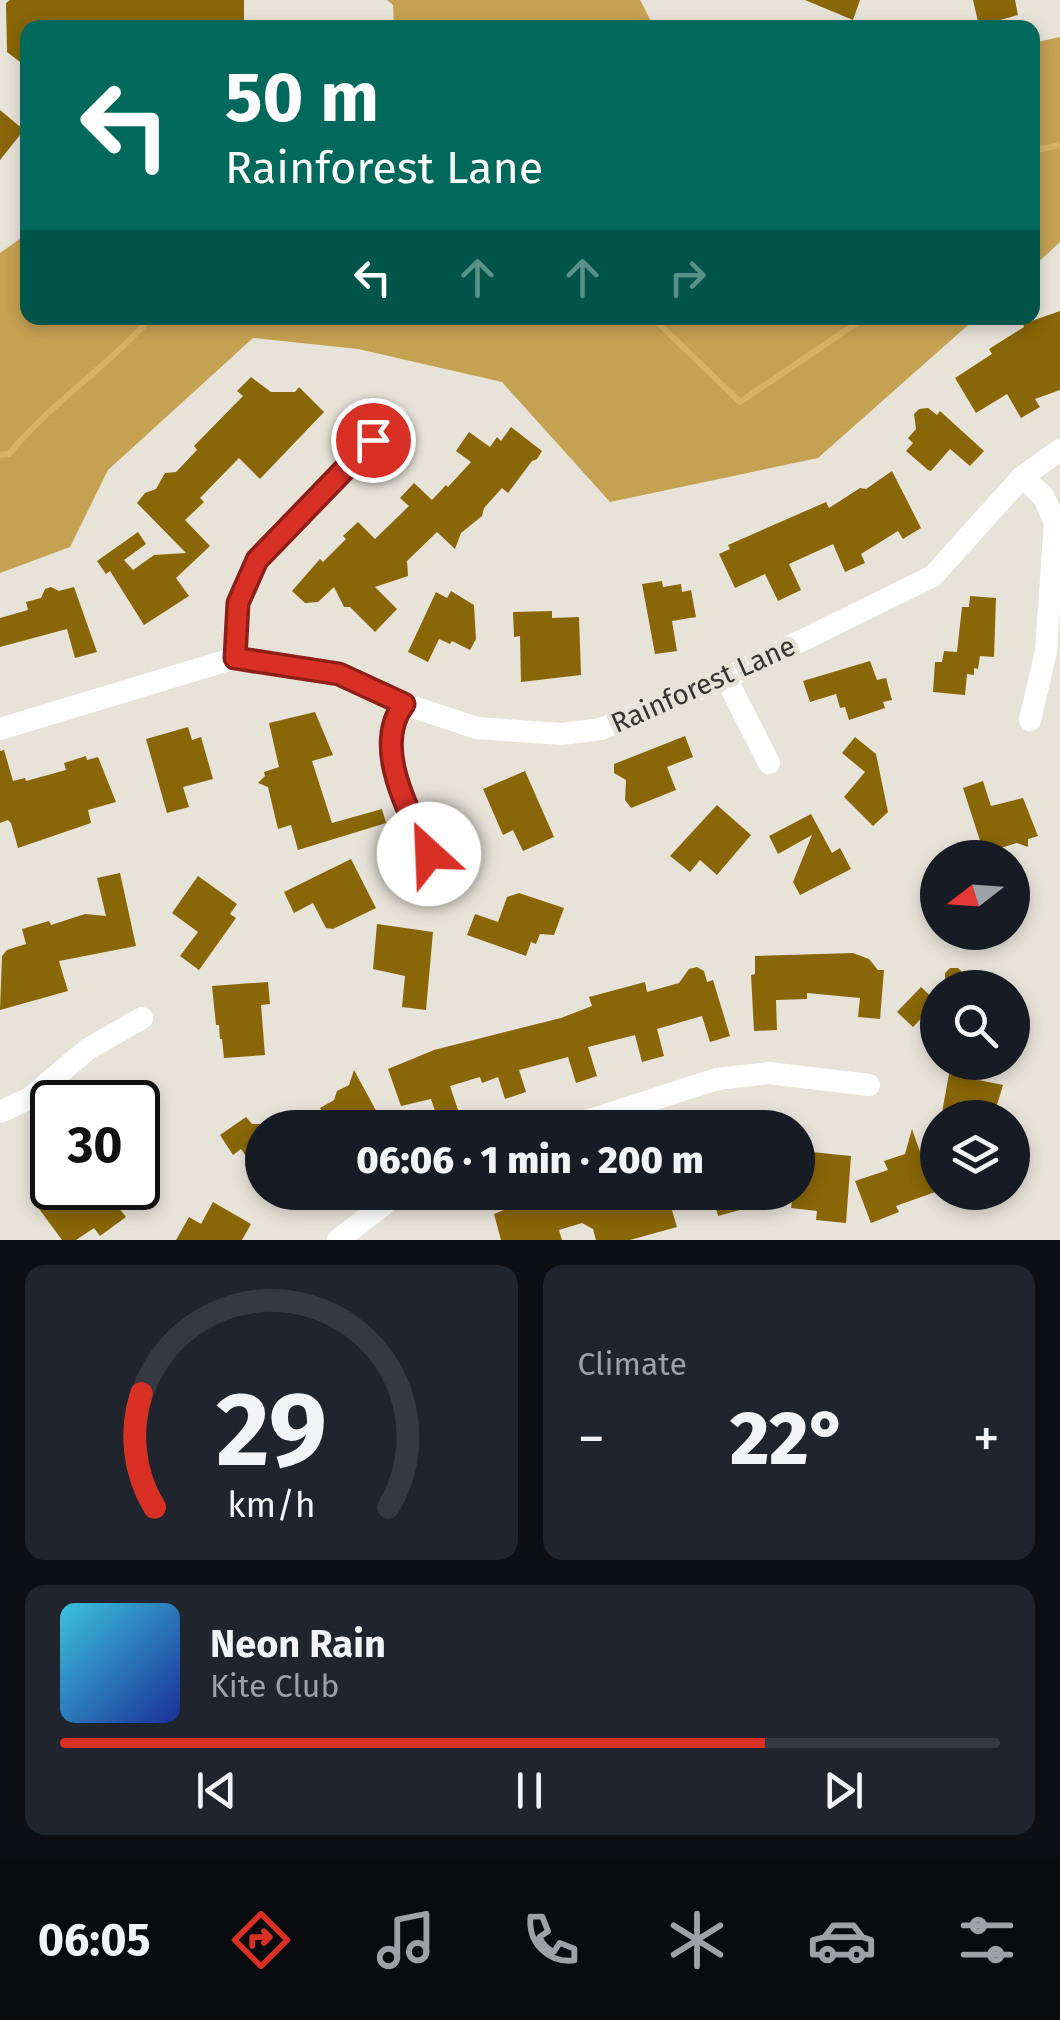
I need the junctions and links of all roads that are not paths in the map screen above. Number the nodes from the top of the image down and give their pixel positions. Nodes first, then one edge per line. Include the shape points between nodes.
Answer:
1 (396, 416) dead end
2 (1060, 450) edge
3 (1022, 477) junction
4 (235, 658) junction
5 (726, 678) junction
6 (404, 704) junction
7 (1030, 720) dead end
8 (0, 729) edge
9 (769, 763) dead end
10 (429, 854) dead end
11 (142, 1018) dead end
12 (869, 1086) dead end
13 (620, 1110) edge
14 (0, 1112) edge
15 (377, 1210) edge
16 (338, 1240) edge

1 - 4 street via 257,560 238,603
2 - 3 street, Rainforest Lane
3 - 5 street, Rainforest Lane via 933,576
3 - 7 street via 1044,497 1055,523 1046,650
4 - 6 street, Rainforest Lane via 339,674
4 - 8 street, Rainforest Lane
5 - 6 street, Rainforest Lane via 601,728 562,734 476,728
5 - 9 street
6 - 10 street via 395,716 392,756
11 - 14 street
12 - 13 street via 770,1073 717,1079
15 - 16 street

